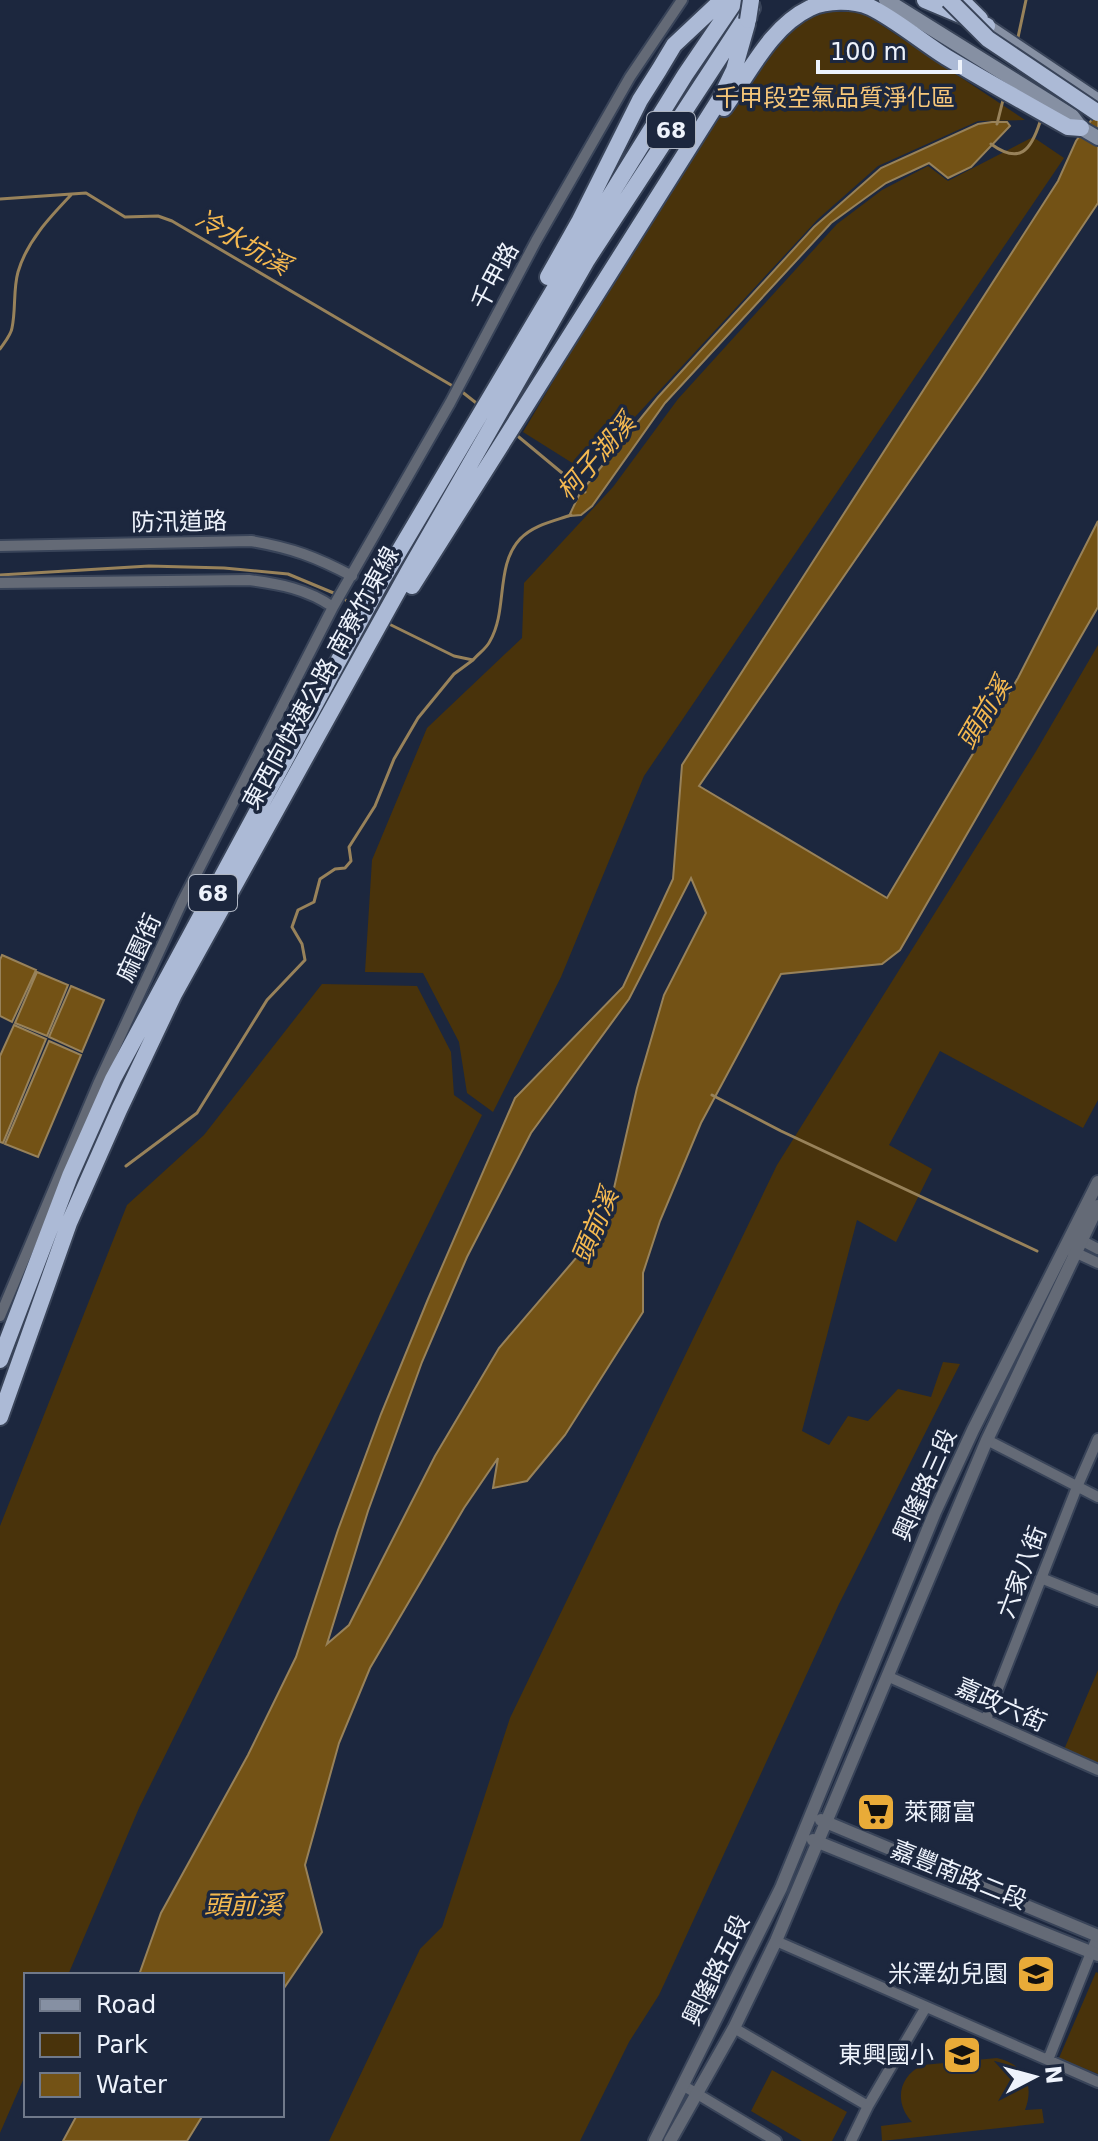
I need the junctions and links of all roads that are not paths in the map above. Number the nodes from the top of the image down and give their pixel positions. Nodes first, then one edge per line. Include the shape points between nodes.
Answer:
1 (682, 0) edge
2 (705, 0) edge
3 (722, 0) edge
4 (736, 0) edge
5 (751, 0) edge
6 (758, 0) edge
7 (886, 0) edge
8 (925, 0) edge
9 (946, 0) edge
10 (961, 0) edge
11 (987, 26) junction
12 (674, 45) junction
13 (1098, 101) edge
14 (1098, 113) edge
15 (1081, 128) junction
16 (1098, 138) edge
17 (665, 186) junction
18 (581, 257) junction
19 (462, 443) junction
20 (0, 546) edge
21 (352, 576) junction
22 (0, 583) edge
23 (333, 607) junction
24 (340, 694) junction
25 (1098, 1182) edge
26 (1098, 1206) edge
27 (1073, 1244) junction
28 (1098, 1249) edge
29 (1098, 1263) edge
30 (0, 1313) edge
31 (0, 1360) edge
32 (0, 1417) edge
33 (1098, 1439) edge
34 (987, 1440) junction
35 (1077, 1487) junction
36 (1098, 1497) edge
37 (1041, 1578) junction
38 (1098, 1601) edge
39 (887, 1676) junction
40 (986, 1719) junction
41 (1098, 1770) edge
42 (811, 1815) junction
43 (825, 1822) junction
44 (803, 1836) junction
45 (818, 1842) junction
46 (1098, 1936) edge
47 (776, 1941) junction
48 (1094, 1953) edge
49 (926, 2007) junction
50 (734, 2028) junction
51 (1048, 2060) junction
52 (1098, 2082) edge
53 (684, 2086) junction
54 (696, 2093) junction
55 (868, 2106) junction
56 (655, 2141) edge
57 (670, 2141) edge
58 (776, 2141) edge
59 (851, 2141) edge

1 - 21 street, 千甲路 via 630,77 544,227
2 - 12 highway
3 - 12 highway
4 - 18 highway, 東西向快速公路 南寮竹東線 / 68 via 685,75
5 - 17 highway, bridge via 734,70
6 - 18 highway, 東西向快速公路 南寮竹東線 / 68
7 - 15 main road via 1072,116
8 - 11 highway, bridge
9 - 11 main road, bridge
9 - 14 highway, bridge via 988,39
10 - 11 highway
11 - 13 main road
12 - 19 highway via 496,367
15 - 16 main road
15 - 17 highway via 1068,127 1027,104 869,6 829,3 811,7 772,37
17 - 24 highway
18 - 19 highway, 東西向快速公路 南寮竹東線 / 68
18 - 24 highway, 東西向快速公路 南寮竹東線 / 68
19 - 31 highway, 東西向快速公路 南寮竹東線 / 68 via 382,580 113,1079
20 - 21 street, 防汛道路 via 251,541 288,547
21 - 23 street, 千甲路
22 - 23 street via 249,580 285,585
23 - 30 street, 麻園街 via 182,902
24 - 32 highway, 東西向快速公路 南寮竹東線 / 68 via 174,994 119,1110 69,1223
25 - 27 street, 興隆路三段
26 - 27 street, 興隆路三段
27 - 28 street
27 - 29 street
27 - 34 street, 興隆路三段
27 - 42 street, 興隆路三段 via 935,1512
33 - 35 street, 六家八街
34 - 35 street
34 - 39 street, 興隆路三段
35 - 36 street
35 - 37 street, 六家八街
37 - 38 street
37 - 40 street, 六家八街
39 - 40 street, 嘉政六街
39 - 43 street, 興隆路三段
40 - 41 street, 嘉政六街
42 - 43 street, 嘉豐南路二段
42 - 44 street, 興隆路五段
43 - 45 street, 興隆路五段
43 - 46 street, 嘉豐南路二段
44 - 45 street, 嘉豐南路二段
44 - 53 street, 興隆路五段
45 - 47 street, 興隆路五段
45 - 48 street, 嘉豐南路二段
46 - 48 street
47 - 49 street
47 - 50 street, 興隆路五段
48 - 51 street
49 - 51 street
49 - 55 street
50 - 54 street, 興隆路五段
50 - 55 street
51 - 52 street
53 - 54 street
53 - 56 street, 興隆路五段
54 - 57 street, 興隆路五段
54 - 58 street
55 - 59 street

